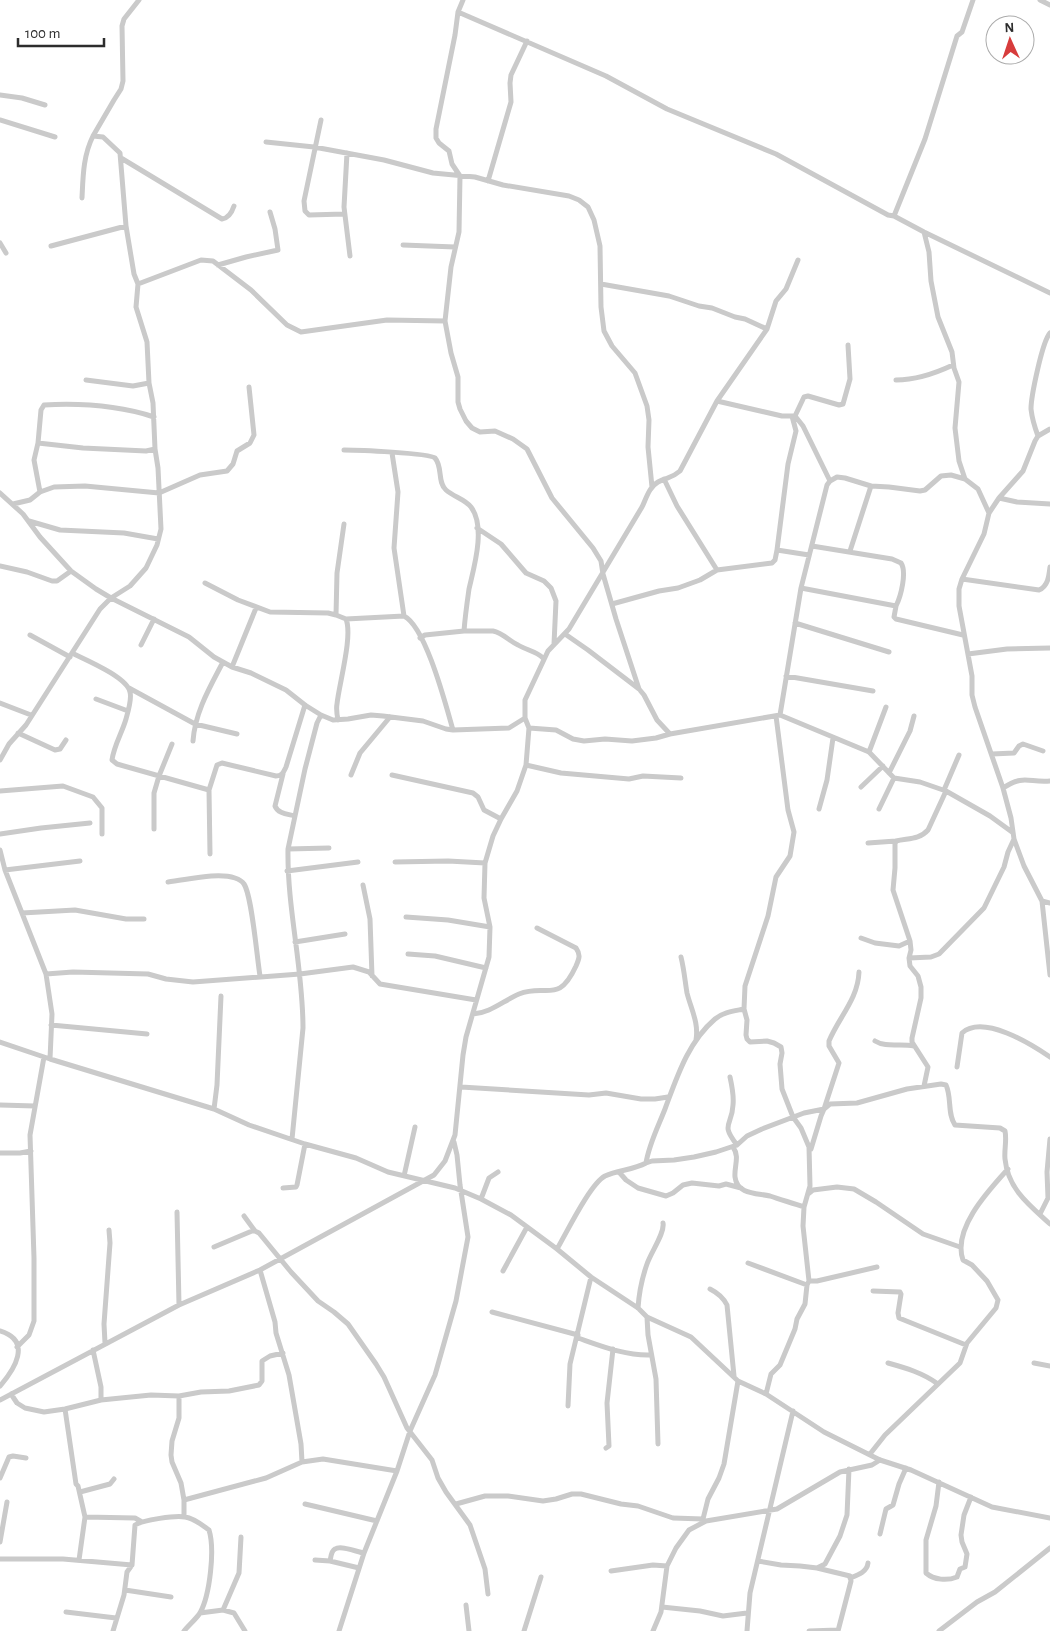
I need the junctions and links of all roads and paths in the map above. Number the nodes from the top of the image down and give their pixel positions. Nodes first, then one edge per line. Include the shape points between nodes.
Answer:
1 (139, 0) edge
2 (463, 0) edge
3 (973, 0) edge
4 (1040, 0) edge
5 (1050, 5) edge
6 (458, 12) junction
7 (527, 41) junction
8 (0, 95) edge
9 (45, 106) dead end
10 (0, 120) edge
11 (321, 120) dead end
12 (93, 136) junction
13 (55, 138) dead end
14 (266, 142) dead end
15 (314, 147) junction
16 (347, 154) junction
17 (121, 158) junction
18 (460, 176) junction
19 (488, 181) junction
20 (82, 198) dead end
21 (234, 206) dead end
22 (270, 212) dead end
23 (344, 214) junction
24 (894, 216) junction
25 (126, 226) junction
26 (924, 232) junction
27 (0, 243) edge
28 (403, 245) dead end
29 (51, 246) dead end
30 (455, 247) junction
31 (6, 253) dead end
32 (350, 256) dead end
33 (798, 260) dead end
34 (218, 265) junction
35 (138, 284) junction
36 (601, 284) junction
37 (1050, 293) edge
38 (445, 321) junction
39 (767, 329) junction
40 (1050, 333) edge
41 (848, 345) dead end
42 (953, 364) junction
43 (86, 380) dead end
44 (896, 380) dead end
45 (149, 383) junction
46 (249, 387) dead end
47 (717, 401) junction
48 (794, 416) junction
49 (154, 417) junction
50 (1050, 429) edge
51 (1038, 436) junction
52 (38, 442) junction
53 (155, 449) junction
54 (344, 450) dead end
55 (392, 453) junction
56 (966, 479) junction
57 (664, 480) junction
58 (830, 481) junction
59 (871, 486) junction
60 (652, 487) junction
61 (40, 492) junction
62 (0, 493) edge
63 (159, 493) junction
64 (999, 498) junction
65 (13, 504) junction
66 (1050, 504) edge
67 (989, 513) junction
68 (29, 521) junction
69 (344, 524) dead end
70 (477, 528) junction
71 (158, 539) junction
72 (812, 546) junction
73 (777, 550) junction
74 (850, 552) junction
75 (809, 556) junction
76 (0, 566) edge
77 (1050, 567) edge
78 (717, 570) junction
79 (72, 571) junction
80 (603, 574) junction
81 (962, 579) junction
82 (204, 583) dead end
83 (801, 588) junction
84 (111, 598) junction
85 (612, 604) junction
86 (896, 606) junction
87 (256, 608) junction
88 (336, 615) junction
89 (404, 616) junction
90 (346, 619) junction
91 (154, 620) junction
92 (795, 623) junction
93 (464, 631) junction
94 (564, 634) junction
95 (30, 635) dead end
96 (964, 635) junction
97 (420, 638) junction
98 (554, 644) junction
99 (141, 645) dead end
100 (1050, 648) edge
101 (890, 652) dead end
102 (968, 654) junction
103 (71, 655) junction
104 (544, 658) junction
105 (223, 662) junction
106 (232, 667) junction
107 (786, 676) junction
108 (129, 688) junction
109 (639, 689) junction
110 (873, 691) dead end
111 (96, 699) dead end
112 (0, 703) edge
113 (305, 705) junction
114 (886, 707) dead end
115 (128, 711) junction
116 (321, 715) junction
117 (31, 716) junction
118 (778, 716) junction
119 (914, 716) dead end
120 (390, 717) junction
121 (525, 718) junction
122 (338, 720) junction
123 (195, 724) junction
124 (529, 728) junction
125 (453, 730) junction
126 (18, 733) junction
127 (237, 734) dead end
128 (670, 734) junction
129 (833, 738) junction
130 (66, 740) dead end
131 (192, 741) dead end
132 (172, 744) dead end
133 (1043, 751) dead end
134 (868, 752) junction
135 (992, 754) junction
136 (959, 755) dead end
137 (0, 760) edge
138 (526, 765) junction
139 (883, 766) junction
140 (283, 773) junction
141 (889, 773) junction
142 (351, 775) dead end
143 (392, 775) dead end
144 (159, 776) junction
145 (681, 778) dead end
146 (894, 778) junction
147 (1050, 781) edge
148 (861, 787) dead end
149 (1003, 788) junction
150 (209, 790) junction
151 (945, 790) junction
152 (0, 791) edge
153 (819, 809) dead end
154 (879, 809) dead end
155 (295, 816) junction
156 (501, 819) junction
157 (90, 823) dead end
158 (154, 829) dead end
159 (1012, 832) junction
160 (0, 834) edge
161 (102, 834) dead end
162 (1014, 839) junction
163 (896, 841) junction
164 (868, 843) dead end
165 (328, 848) dead end
166 (288, 849) junction
167 (0, 850) edge
168 (210, 854) dead end
169 (80, 862) dead end
170 (358, 862) dead end
171 (395, 862) dead end
172 (485, 863) junction
173 (5, 870) junction
174 (287, 871) junction
175 (168, 882) dead end
176 (363, 885) dead end
177 (1042, 900) junction
178 (1050, 903) edge
179 (22, 913) junction
180 (406, 917) dead end
181 (144, 919) dead end
182 (490, 927) junction
183 (536, 928) dead end
184 (346, 934) dead end
185 (861, 938) dead end
186 (910, 941) junction
187 (295, 942) junction
188 (408, 954) dead end
189 (681, 957) dead end
190 (909, 958) junction
191 (486, 968) junction
192 (859, 972) dead end
193 (46, 974) junction
194 (300, 974) junction
195 (1050, 975) edge
196 (260, 976) junction
197 (372, 977) junction
198 (221, 996) dead end
199 (476, 1000) junction
200 (744, 1009) junction
201 (473, 1014) junction
202 (51, 1025) junction
203 (147, 1034) dead end
204 (875, 1041) dead end
205 (0, 1042) edge
206 (695, 1043) junction
207 (914, 1046) junction
208 (1050, 1057) edge
209 (47, 1058) junction
210 (957, 1067) dead end
211 (730, 1077) dead end
212 (924, 1086) junction
213 (461, 1087) junction
214 (668, 1097) junction
215 (0, 1105) edge
216 (35, 1106) junction
217 (214, 1109) junction
218 (824, 1109) junction
219 (793, 1117) junction
220 (415, 1126) dead end
221 (292, 1139) junction
222 (1050, 1139) edge
223 (454, 1141) junction
224 (305, 1144) junction
225 (735, 1146) junction
226 (31, 1151) junction
227 (0, 1153) edge
228 (809, 1154) junction
229 (646, 1163) junction
230 (1008, 1169) junction
231 (498, 1172) dead end
232 (619, 1172) junction
233 (404, 1176) junction
234 (423, 1180) junction
235 (283, 1188) dead end
236 (741, 1188) junction
237 (461, 1190) junction
238 (808, 1194) junction
239 (481, 1199) junction
240 (804, 1206) junction
241 (177, 1212) dead end
242 (1040, 1214) junction
243 (244, 1216) dead end
244 (663, 1223) dead end
245 (1050, 1224) edge
246 (527, 1227) junction
247 (109, 1230) dead end
248 (255, 1231) junction
249 (214, 1247) dead end
250 (960, 1247) junction
251 (558, 1249) junction
252 (280, 1258) junction
253 (748, 1263) dead end
254 (877, 1267) dead end
255 (260, 1270) junction
256 (503, 1271) dead end
257 (591, 1277) junction
258 (808, 1283) junction
259 (710, 1289) dead end
260 (873, 1291) dead end
261 (179, 1305) junction
262 (638, 1308) junction
263 (492, 1312) dead end
264 (647, 1317) junction
265 (0, 1331) edge
266 (578, 1336) junction
267 (105, 1343) junction
268 (966, 1345) junction
269 (17, 1348) junction
270 (613, 1349) junction
271 (93, 1350) junction
272 (283, 1353) junction
273 (651, 1355) junction
274 (888, 1363) dead end
275 (1034, 1363) dead end
276 (1050, 1366) edge
277 (736, 1379) junction
278 (938, 1384) junction
279 (0, 1386) edge
280 (11, 1394) junction
281 (766, 1394) junction
282 (179, 1396) junction
283 (0, 1400) edge
284 (101, 1400) junction
285 (568, 1406) dead end
286 (65, 1409) junction
287 (794, 1410) junction
288 (410, 1431) junction
289 (658, 1444) dead end
290 (606, 1448) dead end
291 (870, 1454) junction
292 (26, 1458) dead end
293 (880, 1460) junction
294 (302, 1462) junction
295 (906, 1468) junction
296 (849, 1469) junction
297 (397, 1471) junction
298 (0, 1478) edge
299 (114, 1479) dead end
300 (939, 1482) junction
301 (80, 1492) junction
302 (972, 1497) junction
303 (184, 1500) junction
304 (7, 1502) dead end
305 (305, 1504) dead end
306 (456, 1504) junction
307 (770, 1510) junction
308 (184, 1516) junction
309 (85, 1517) junction
310 (1050, 1518) edge
311 (704, 1520) junction
312 (377, 1521) junction
313 (142, 1522) junction
314 (880, 1534) dead end
315 (241, 1537) dead end
316 (0, 1542) edge
317 (1050, 1548) edge
318 (364, 1553) junction
319 (0, 1559) edge
320 (79, 1560) junction
321 (315, 1560) dead end
322 (758, 1560) junction
323 (330, 1561) junction
324 (868, 1563) dead end
325 (132, 1565) junction
326 (667, 1566) junction
327 (359, 1568) junction
328 (817, 1568) junction
329 (611, 1571) dead end
330 (541, 1577) dead end
331 (850, 1578) junction
332 (125, 1590) junction
333 (488, 1594) dead end
334 (171, 1597) dead end
335 (466, 1604) dead end
336 (662, 1607) junction
337 (223, 1610) junction
338 (66, 1612) dead end
339 (200, 1612) junction
340 (747, 1612) junction
341 (116, 1618) junction
342 (838, 1630) edge
343 (113, 1631) edge
344 (184, 1631) edge
345 (245, 1631) edge
346 (339, 1631) edge
347 (469, 1631) edge
348 (524, 1631) edge
349 (653, 1631) edge
350 (747, 1631) edge
351 (809, 1631) edge
352 (939, 1631) edge

1 - 12 street via 122,26 121,90
2 - 6 street
3 - 24 street via 962,32 957,36 925,139
4 - 5 street
6 - 7 street
6 - 18 street via 436,138 449,151
7 - 19 street via 511,75 511,102
7 - 24 street via 606,76 667,109 776,154
8 - 9 street
10 - 13 street
11 - 15 street
12 - 17 street via 103,137
12 - 20 street via 87,147
14 - 15 street
15 - 16 street
15 - 23 street via 305,211 309,215
16 - 18 street
16 - 23 street
17 - 21 street via 222,219 227,218
17 - 25 street
18 - 19 street
18 - 30 street via 459,232
19 - 36 street via 569,196 588,207 600,246
22 - 34 street via 278,250
23 - 32 street
24 - 26 street
25 - 29 street
25 - 35 street
26 - 37 street
26 - 42 street via 938,317 952,352
27 - 31 street
28 - 30 street
30 - 38 street
33 - 39 street via 786,289 776,301
34 - 35 street via 208,259 201,260
34 - 38 street via 251,290 287,325 301,332 387,320
35 - 45 street via 136,307 147,342
36 - 39 street via 669,296 746,319
36 - 60 street via 602,319 607,340 635,373 648,406
38 - 80 street via 458,377 458,402 466,421 480,432 495,431 527,449 552,498 601,561
39 - 47 street
40 - 51 street via 1044,343 1031,407
41 - 48 street via 850,379 843,404 808,396 804,397
42 - 44 street via 922,376
42 - 56 street via 959,382 955,428 959,461
43 - 45 street via 133,386
45 - 49 street
46 - 63 street via 254,436 250,443 237,451 230,468 200,475
47 - 48 street
47 - 57 street via 680,471
48 - 58 street via 803,426
48 - 73 street via 796,431 788,464
49 - 52 street via 86,406 44,405
49 - 53 street
50 - 51 street
51 - 64 street via 1023,471
52 - 53 street via 83,448
52 - 61 street via 34,460
53 - 63 street
54 - 55 street
55 - 70 street via 434,458 443,486 471,506
55 - 89 street via 398,492 394,548
56 - 59 street via 941,476 920,491
56 - 67 street via 978,489
57 - 60 street
57 - 78 street
58 - 59 street via 837,477
58 - 72 street
59 - 74 street
60 - 80 street
61 - 63 street via 54,487 85,486
61 - 65 street via 30,500
62 - 65 street
63 - 71 street via 161,529
64 - 66 street
64 - 67 street
65 - 68 street
67 - 81 street via 984,534
68 - 71 street via 60,530 124,533
68 - 79 street
69 - 88 street via 337,573
70 - 93 street via 478,546
70 - 98 street via 502,544 526,573 551,588 556,601
71 - 84 street via 146,568 130,586
72 - 74 street
72 - 75 street
73 - 75 street
73 - 78 street via 772,563
74 - 86 street via 892,558 901,563 904,570
75 - 83 street
76 - 79 street via 52,581
77 - 81 street via 1046,583 1039,590
78 - 85 street via 678,588
79 - 84 street
80 - 85 street
80 - 94 street
81 - 96 street via 959,606
82 - 87 street
83 - 86 street
83 - 92 street
84 - 91 street
84 - 103 street via 100,609
85 - 109 street
86 - 96 street via 896,619
87 - 88 street via 270,612
87 - 106 street
88 - 90 street
89 - 90 street
89 - 97 street
90 - 122 street via 346,654 336,706
91 - 99 street
91 - 105 street via 188,637
92 - 101 street
92 - 107 street
93 - 97 street
93 - 104 street via 498,632
94 - 98 street
94 - 109 street
95 - 103 street
96 - 102 street
97 - 125 street via 436,673
98 - 104 street
100 - 102 street
102 - 135 street via 972,695
103 - 108 street via 116,676
103 - 117 street
104 - 121 street via 525,700
105 - 106 street
105 - 123 street via 203,700
106 - 113 street via 286,690
107 - 110 street
107 - 118 street
108 - 115 street
108 - 123 street
109 - 128 street via 657,720
111 - 115 street
112 - 117 street
113 - 116 street
113 - 140 street
114 - 134 street
115 - 144 street via 112,760
116 - 122 street
116 - 155 street
117 - 126 street
118 - 128 street
118 - 129 street
118 - 200 street via 788,810 794,832 792,851 776,877 760,944 748,974
119 - 141 street
120 - 122 street via 371,715
120 - 125 street via 423,721
120 - 142 street via 360,753
121 - 124 street
121 - 125 street via 508,728
123 - 127 street
123 - 131 street
124 - 128 street via 556,730 573,739 584,740 632,741
124 - 138 street
126 - 130 street via 55,750 60,749
126 - 137 street
129 - 134 street
129 - 153 street
132 - 144 street
133 - 135 street via 1023,744 1014,753
134 - 139 street
135 - 149 street
136 - 151 street
138 - 145 street via 556,772 629,779 642,776
138 - 156 street via 517,791
139 - 141 street
139 - 148 street
140 - 150 street via 276,776 222,763 217,765
140 - 155 street via 276,810
141 - 146 street
143 - 156 street via 473,793 484,810
144 - 150 street
144 - 158 street via 154,793
146 - 151 street
146 - 154 street
147 - 149 street via 1019,780
149 - 159 street
150 - 168 street
151 - 159 street
151 - 163 street via 924,835
152 - 161 street via 63,786 93,797 102,808
155 - 166 street
156 - 172 street
157 - 160 street
159 - 162 street
162 - 177 street
162 - 190 street via 984,908 939,954
163 - 164 street
163 - 186 street via 893,890
165 - 166 street
166 - 174 street
167 - 173 street
169 - 173 street
170 - 174 street
171 - 172 street
172 - 182 street via 484,898
173 - 179 street
174 - 187 street
175 - 196 street via 223,876 243,882 247,890
176 - 197 street via 370,919
177 - 178 street
177 - 195 street
179 - 181 street via 74,910
179 - 193 street
180 - 182 street
182 - 191 street
183 - 201 street via 579,952 580,956 562,988 519,994 482,1014
184 - 187 street
185 - 186 street via 894,946
186 - 190 street
187 - 194 street
188 - 191 street via 435,956
189 - 206 street via 698,1031
190 - 207 street via 921,987 912,1038
191 - 199 street
192 - 218 street via 854,995 829,1040 839,1063
193 - 196 street via 148,974 193,982
193 - 202 street
194 - 196 street
194 - 197 street via 353,967 369,972
194 - 221 street via 303,1028
197 - 199 street via 380,984
198 - 217 street
199 - 201 street
200 - 206 street via 716,1018
200 - 219 street via 747,1039 750,1042 774,1043 781,1048 782,1089
201 - 213 street via 463,1055
202 - 203 street
202 - 209 street
204 - 207 street via 885,1046
205 - 209 street
206 - 214 street via 684,1059
207 - 212 street via 928,1067
208 - 210 street via 1022,1040 982,1027 962,1033
209 - 216 street
209 - 217 street
211 - 225 street via 733,1105 727,1126
212 - 218 street via 858,1103 830,1104
212 - 230 street via 946,1085 955,1125 1004,1130
213 - 214 street via 589,1096 606,1093 641,1100
213 - 223 street
214 - 229 street
215 - 216 street
216 - 226 street
217 - 221 street
218 - 219 street
218 - 228 street
219 - 225 street via 747,1136
219 - 228 street via 801,1128
220 - 233 street
221 - 224 street
222 - 242 street via 1048,1198
223 - 234 street via 445,1162 434,1175
223 - 237 street
224 - 233 street
224 - 235 street via 297,1185
225 - 229 street via 694,1157
225 - 236 street via 735,1177
226 - 227 street
226 - 269 street via 34,1321 29,1335
228 - 238 street
229 - 232 street
230 - 242 street via 1022,1199
230 - 250 street via 976,1206
231 - 239 street via 489,1178
232 - 236 street via 638,1188 666,1196 692,1183
232 - 251 street via 599,1180 587,1195
233 - 234 street
234 - 237 street
234 - 252 street
236 - 240 street
237 - 239 street
237 - 288 street via 468,1237 456,1301 435,1375
238 - 240 street
238 - 250 street via 822,1188 854,1189 923,1234
239 - 246 street
240 - 258 street
241 - 261 street
242 - 245 street
243 - 248 street
244 - 262 street via 659,1240 646,1266
246 - 251 street
246 - 256 street
247 - 267 street
248 - 249 street
248 - 252 street
250 - 268 street via 963,1260 987,1281 998,1300 996,1308
251 - 257 street
252 - 255 street
252 - 288 street via 318,1301 348,1324 384,1377
253 - 258 street
254 - 258 street
255 - 261 street
255 - 272 street
257 - 262 street
257 - 266 street
258 - 281 street via 805,1304 780,1366 771,1374
259 - 277 street via 727,1305
260 - 268 street via 900,1292 899,1318
261 - 267 street
262 - 264 street
263 - 266 street
264 - 273 street
264 - 277 street via 691,1337
265 - 269 street via 7,1333
266 - 270 street
266 - 285 street via 570,1364
267 - 271 street
268 - 278 street via 960,1363
269 - 279 street via 17,1363
270 - 273 street
270 - 290 street via 606,1403 609,1446
271 - 280 street
271 - 284 street
272 - 282 street via 262,1362 259,1385
272 - 294 street via 290,1375
273 - 289 street via 656,1379
274 - 278 street via 912,1370
275 - 276 street
277 - 281 street
277 - 311 street via 724,1464 708,1499
278 - 291 street
280 - 283 street
280 - 286 street via 17,1403 33,1411
281 - 287 street
282 - 284 street
282 - 303 street via 179,1418 171,1455
284 - 286 street
286 - 301 street via 76,1484
287 - 291 street via 824,1432
287 - 307 street
288 - 297 street
288 - 306 street via 432,1460 442,1484
291 - 293 street
292 - 298 street via 9,1457
293 - 295 street
293 - 296 street via 872,1465
294 - 297 street via 323,1459
294 - 303 street via 266,1478
295 - 300 street
295 - 314 street via 893,1505 886,1510
296 - 307 street via 784,1506
296 - 328 street via 847,1515 827,1561
297 - 312 street
299 - 301 street via 110,1484
300 - 302 street
300 - 302 street via 926,1540 926,1573 932,1578 952,1579 966,1566 967,1554 960,1534
301 - 309 street
302 - 310 street via 992,1507
303 - 308 street
304 - 316 street
305 - 312 street
306 - 311 street via 485,1496 543,1501 581,1494 638,1506 673,1518
306 - 333 street via 475,1537 486,1568
307 - 311 street
307 - 322 street
308 - 313 street
308 - 339 street via 209,1530 213,1551
309 - 313 street via 135,1518
309 - 320 street
311 - 326 street via 682,1538
312 - 318 street
313 - 325 street via 135,1525
315 - 337 street via 239,1573
317 - 352 street
318 - 323 street via 335,1549
318 - 327 street
319 - 320 street
320 - 325 street
321 - 323 street
322 - 328 street
322 - 340 street
323 - 327 street
324 - 331 street via 862,1573
325 - 332 street via 127,1572
326 - 329 street
326 - 336 street
327 - 346 street
328 - 331 street via 847,1574
330 - 348 street
331 - 342 street
332 - 334 street
332 - 341 street
335 - 347 street
336 - 340 street via 700,1610 723,1616
336 - 349 street
337 - 339 street
337 - 345 street via 234,1612
338 - 341 street
339 - 344 street
340 - 350 street
341 - 343 street
342 - 351 street

